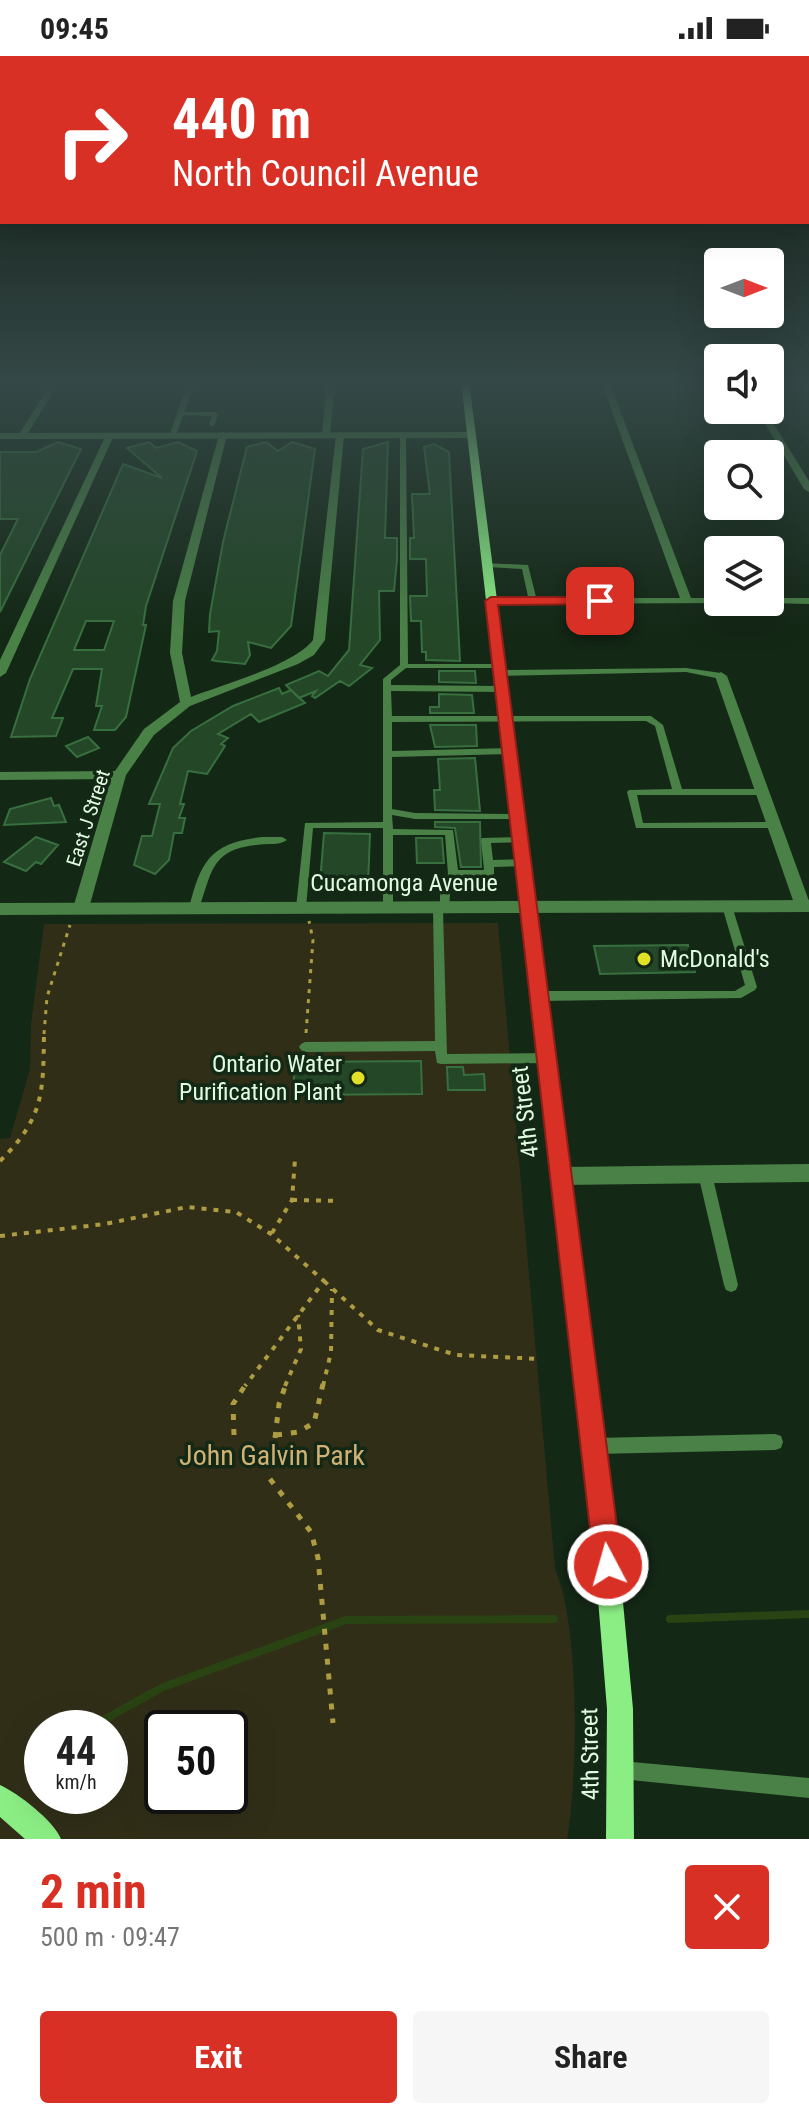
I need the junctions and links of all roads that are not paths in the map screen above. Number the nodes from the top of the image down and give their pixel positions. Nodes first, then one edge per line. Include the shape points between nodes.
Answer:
1 (97, 464) edge
2 (215, 464) edge
3 (337, 464) edge
4 (403, 464) edge
5 (475, 464) edge
6 (636, 464) edge
7 (794, 464) edge
8 (809, 489) edge
9 (487, 565) junction
10 (491, 601) junction
11 (533, 601) junction
12 (571, 601) junction
13 (687, 601) junction
14 (704, 601) edge
15 (784, 601) edge
16 (809, 601) edge
17 (575, 622) dead end
18 (404, 666) junction
19 (500, 670) junction
20 (0, 673) edge
21 (721, 676) joint
22 (387, 688) junction
23 (502, 689) junction
24 (186, 703) junction
25 (506, 718) junction
26 (387, 719) junction
27 (511, 751) junction
28 (387, 754) junction
29 (119, 775) junction
30 (0, 776) edge
31 (678, 792) junction
32 (762, 792) junction
33 (387, 811) junction
34 (519, 817) junction
35 (774, 825) junction
36 (388, 828) junction
37 (522, 839) junction
38 (282, 840) dead end
39 (525, 863) junction
40 (488, 864) junction
41 (453, 874) junction
42 (727, 906) junction
43 (806, 906) edge
44 (388, 907) junction
45 (442, 907) junction
46 (530, 907) junction
47 (81, 908) junction
48 (194, 908) junction
49 (0, 909) edge
50 (305, 914) junction
51 (541, 996) junction
52 (440, 1046) junction
53 (305, 1047) road end
54 (549, 1058) junction
55 (809, 1173) edge
56 (705, 1174) junction
57 (563, 1176) junction
58 (731, 1285) dead end
59 (775, 1442) dead end
60 (595, 1446) junction
61 (621, 1770) junction
62 (809, 1788) edge
63 (0, 1799) edge
64 (39, 1836) edge
65 (621, 1839) edge

1 - 20 street
2 - 24 street via 179,601 176,653
3 - 24 street, East J Street via 319,640 294,661
4 - 18 lane
5 - 9 main road, 4th Street
6 - 13 street
7 - 8 street
9 - 10 main road, 4th Street
9 - 11 lane via 525,567
10 - 11 street
10 - 19 main road, 4th Street
11 - 12 street
12 - 13 street
12 - 17 lane
13 - 14 street
15 - 16 street
18 - 19 lane
18 - 22 lane via 387,679
19 - 21 lane via 686,670
19 - 23 main road, 4th Street
21 - 32 street
22 - 23 lane
22 - 26 lane
23 - 25 main road, 4th Street
24 - 29 street, East J Street via 149,732
25 - 26 lane
25 - 27 main road, 4th Street
25 - 31 lane via 648,718 659,725
26 - 28 lane
27 - 28 lane
27 - 34 main road, 4th Street
28 - 33 lane
29 - 30 street
29 - 47 street, East J Street
31 - 32 lane
31 - 35 lane via 632,792 639,826
32 - 35 street
33 - 34 lane
33 - 36 lane
34 - 37 main road, 4th Street
35 - 43 street
36 - 41 lane via 450,832
36 - 44 lane
36 - 50 lane via 308,825
37 - 39 main road, 4th Street
37 - 40 lane via 486,840
38 - 48 lane via 244,840 222,852 200,878
39 - 40 lane
39 - 46 main road, 4th Street
40 - 41 lane via 489,874
41 - 45 lane
42 - 43 street, Cucamonga Avenue
42 - 46 street, Cucamonga Avenue
42 - 51 lane via 751,987 737,995
44 - 45 street, Cucamonga Avenue
44 - 50 street, Cucamonga Avenue
45 - 46 street, Cucamonga Avenue
45 - 52 lane
46 - 51 main road, 4th Street
47 - 48 street, Cucamonga Avenue
47 - 49 street, Cucamonga Avenue
48 - 50 street, Cucamonga Avenue
51 - 54 main road, 4th Street
52 - 53 lane
52 - 54 lane via 441,1059
54 - 57 main road, 4th Street
55 - 56 street
56 - 57 street
56 - 58 lane
57 - 60 main road, 4th Street
59 - 60 lane
60 - 61 main road, 4th Street via 615,1634
61 - 62 lane
61 - 65 main road, 4th Street
63 - 64 main road

